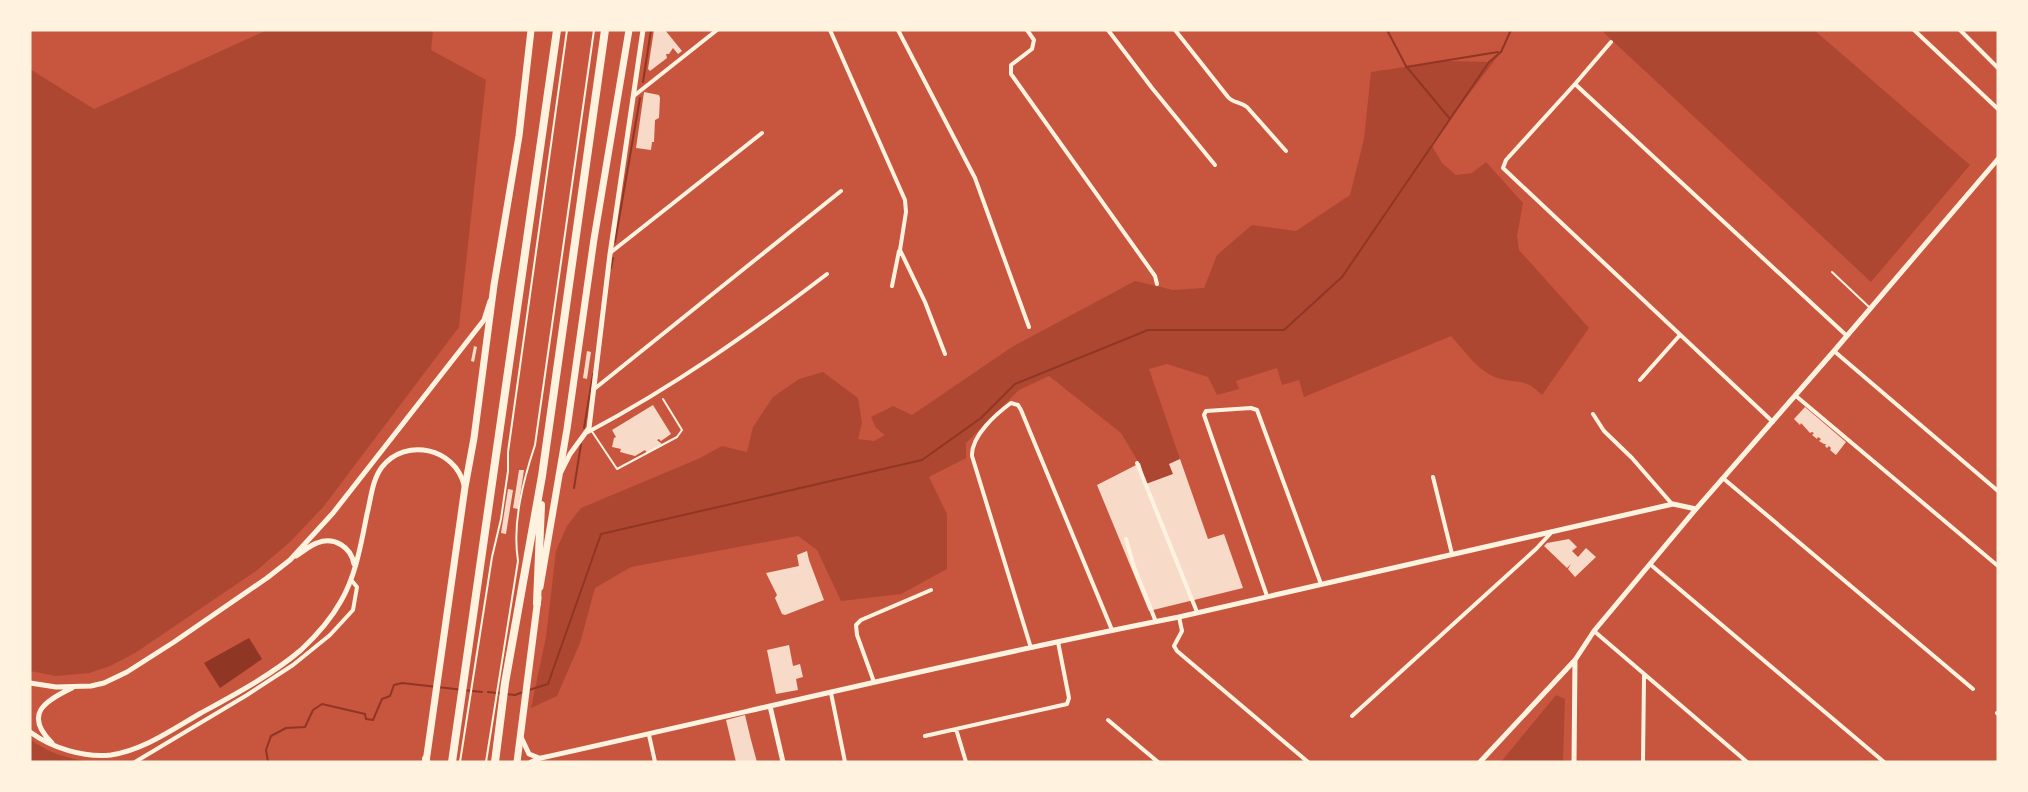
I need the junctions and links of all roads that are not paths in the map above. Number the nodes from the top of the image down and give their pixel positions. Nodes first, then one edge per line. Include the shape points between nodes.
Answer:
1 (531, 30) edge
2 (557, 30) edge
3 (567, 30) edge
4 (594, 30) edge
5 (605, 30) edge
6 (629, 30) edge
7 (643, 30) edge
8 (717, 30) edge
9 (830, 30) edge
10 (898, 30) edge
11 (1027, 30) edge
12 (1108, 30) edge
13 (1174, 30) edge
14 (1914, 30) edge
15 (1960, 30) edge
16 (1611, 42) dead end
17 (1998, 68) edge
18 (1575, 84) junction
19 (635, 95) junction
20 (1998, 109) edge
21 (762, 133) dead end
22 (1286, 151) dead end
23 (1998, 159) edge
24 (1215, 165) dead end
25 (841, 192) dead end
26 (900, 250) junction
27 (610, 254) junction
28 (1832, 272) dead end
29 (828, 274) dead end
30 (1157, 284) dead end
31 (494, 285) junction
32 (892, 286) dead end
33 (1870, 308) junction
34 (1029, 327) dead end
35 (1680, 335) junction
36 (1847, 336) junction
37 (1834, 351) junction
38 (945, 354) dead end
39 (1640, 380) dead end
40 (592, 391) junction
41 (1796, 396) junction
42 (663, 399) dead end
43 (1593, 414) dead end
44 (1773, 422) junction
45 (590, 431) junction
46 (1137, 463) dead end
47 (542, 476) junction
48 (558, 477) junction
49 (1433, 477) dead end
50 (1724, 478) junction
51 (465, 487) junction
52 (1998, 491) edge
53 (1673, 504) junction
54 (1696, 508) junction
55 (1550, 534) junction
56 (1126, 539) dead end
57 (1452, 554) junction
58 (290, 560) junction
59 (1651, 565) junction
60 (1998, 566) edge
61 (352, 581) junction
62 (1321, 584) junction
63 (931, 590) dead end
64 (1267, 596) junction
65 (537, 603) junction
66 (1197, 613) junction
67 (1179, 617) junction
68 (1156, 622) junction
69 (1112, 630) junction
70 (1594, 631) junction
71 (1058, 642) junction
72 (1031, 648) junction
73 (1575, 660) junction
74 (470, 673) junction
75 (1644, 675) junction
76 (502, 682) junction
77 (30, 683) edge
78 (875, 683) junction
79 (74, 687) junction
80 (1973, 689) dead end
81 (831, 693) junction
82 (770, 706) junction
83 (464, 708) junction
84 (498, 712) junction
85 (1352, 716) dead end
86 (1108, 720) dead end
87 (956, 729) junction
88 (30, 732) edge
89 (519, 734) junction
90 (649, 735) junction
91 (925, 736) dead end
92 (55, 746) junction
93 (541, 758) junction
94 (426, 761) edge
95 (135, 762) edge
96 (452, 762) edge
97 (460, 762) edge
98 (486, 762) edge
99 (495, 762) edge
100 (517, 762) edge
101 (531, 762) edge
102 (655, 762) edge
103 (783, 762) edge
104 (845, 762) edge
105 (966, 762) edge
106 (1158, 762) edge
107 (1308, 762) edge
108 (1480, 762) edge
109 (1574, 762) edge
110 (1643, 762) edge
111 (1747, 762) edge
112 (1884, 762) edge

1 - 31 main road via 519,136
2 - 74 highway
3 - 74 lane via 501,519
4 - 76 lane via 535,446 527,469 515,540 518,561
5 - 47 highway
6 - 48 main road
7 - 19 street
8 - 19 street
9 - 26 street via 905,200
10 - 34 street via 975,178
11 - 30 street via 1034,40 1032,49 1011,65 1011,74
12 - 24 street
13 - 22 street via 1230,100 1247,107
14 - 20 street
15 - 17 street
16 - 18 street
18 - 35 street via 1503,168
18 - 36 street
19 - 27 street
21 - 27 street
23 - 33 street
25 - 40 street
26 - 32 street
26 - 38 street
27 - 40 street
28 - 33 lane
29 - 45 street via 728,347
31 - 51 main road
31 - 58 street via 484,320 333,513
33 - 36 street
35 - 39 street
35 - 44 street
36 - 37 street
37 - 41 street
37 - 52 street
40 - 45 street
41 - 44 street
41 - 60 street
42 - 45 lane via 682,430 617,469
43 - 53 street via 1604,431
44 - 50 street
45 - 48 street via 570,454
46 - 66 street
47 - 65 highway
47 - 76 highway
48 - 65 main road
49 - 57 street
50 - 54 street
50 - 80 street
51 - 61 street via 457,470 438,453 413,449 394,456 380,469 374,486
51 - 94 main road
53 - 54 street
53 - 55 street
54 - 59 street
55 - 57 street
55 - 85 street
56 - 68 street
57 - 62 street
58 - 61 street via 316,543 340,543 354,562
58 - 79 street via 127,672 104,683
59 - 70 street
59 - 112 street
61 - 92 street via 324,626 300,651 235,694 143,746 111,755 70,752
61 - 95 street via 357,587 353,610 330,635 247,695
62 - 64 street
62 - 64 street via 1257,410 1206,411 1204,415
63 - 78 street via 856,624
64 - 66 street
65 - 89 main road
66 - 67 street
67 - 68 street
67 - 107 street via 1182,631 1174,646 1177,651
68 - 69 street
69 - 71 street
69 - 72 street via 1018,405 1011,403 975,441 972,456
70 - 73 street
70 - 75 street
71 - 72 street
71 - 87 street via 1067,704
72 - 78 street
73 - 108 street
73 - 109 street
74 - 83 highway
75 - 110 street
75 - 111 street
76 - 84 highway
77 - 79 street
78 - 81 street
79 - 92 street via 45,703 39,712 38,723
81 - 82 street
81 - 104 street
82 - 90 street
82 - 103 street
83 - 96 highway
83 - 97 lane
84 - 98 lane
84 - 99 highway
86 - 106 street
87 - 91 street
87 - 105 street
88 - 92 street
89 - 93 street via 529,754
89 - 100 main road
90 - 93 street
90 - 102 street
93 - 101 street

